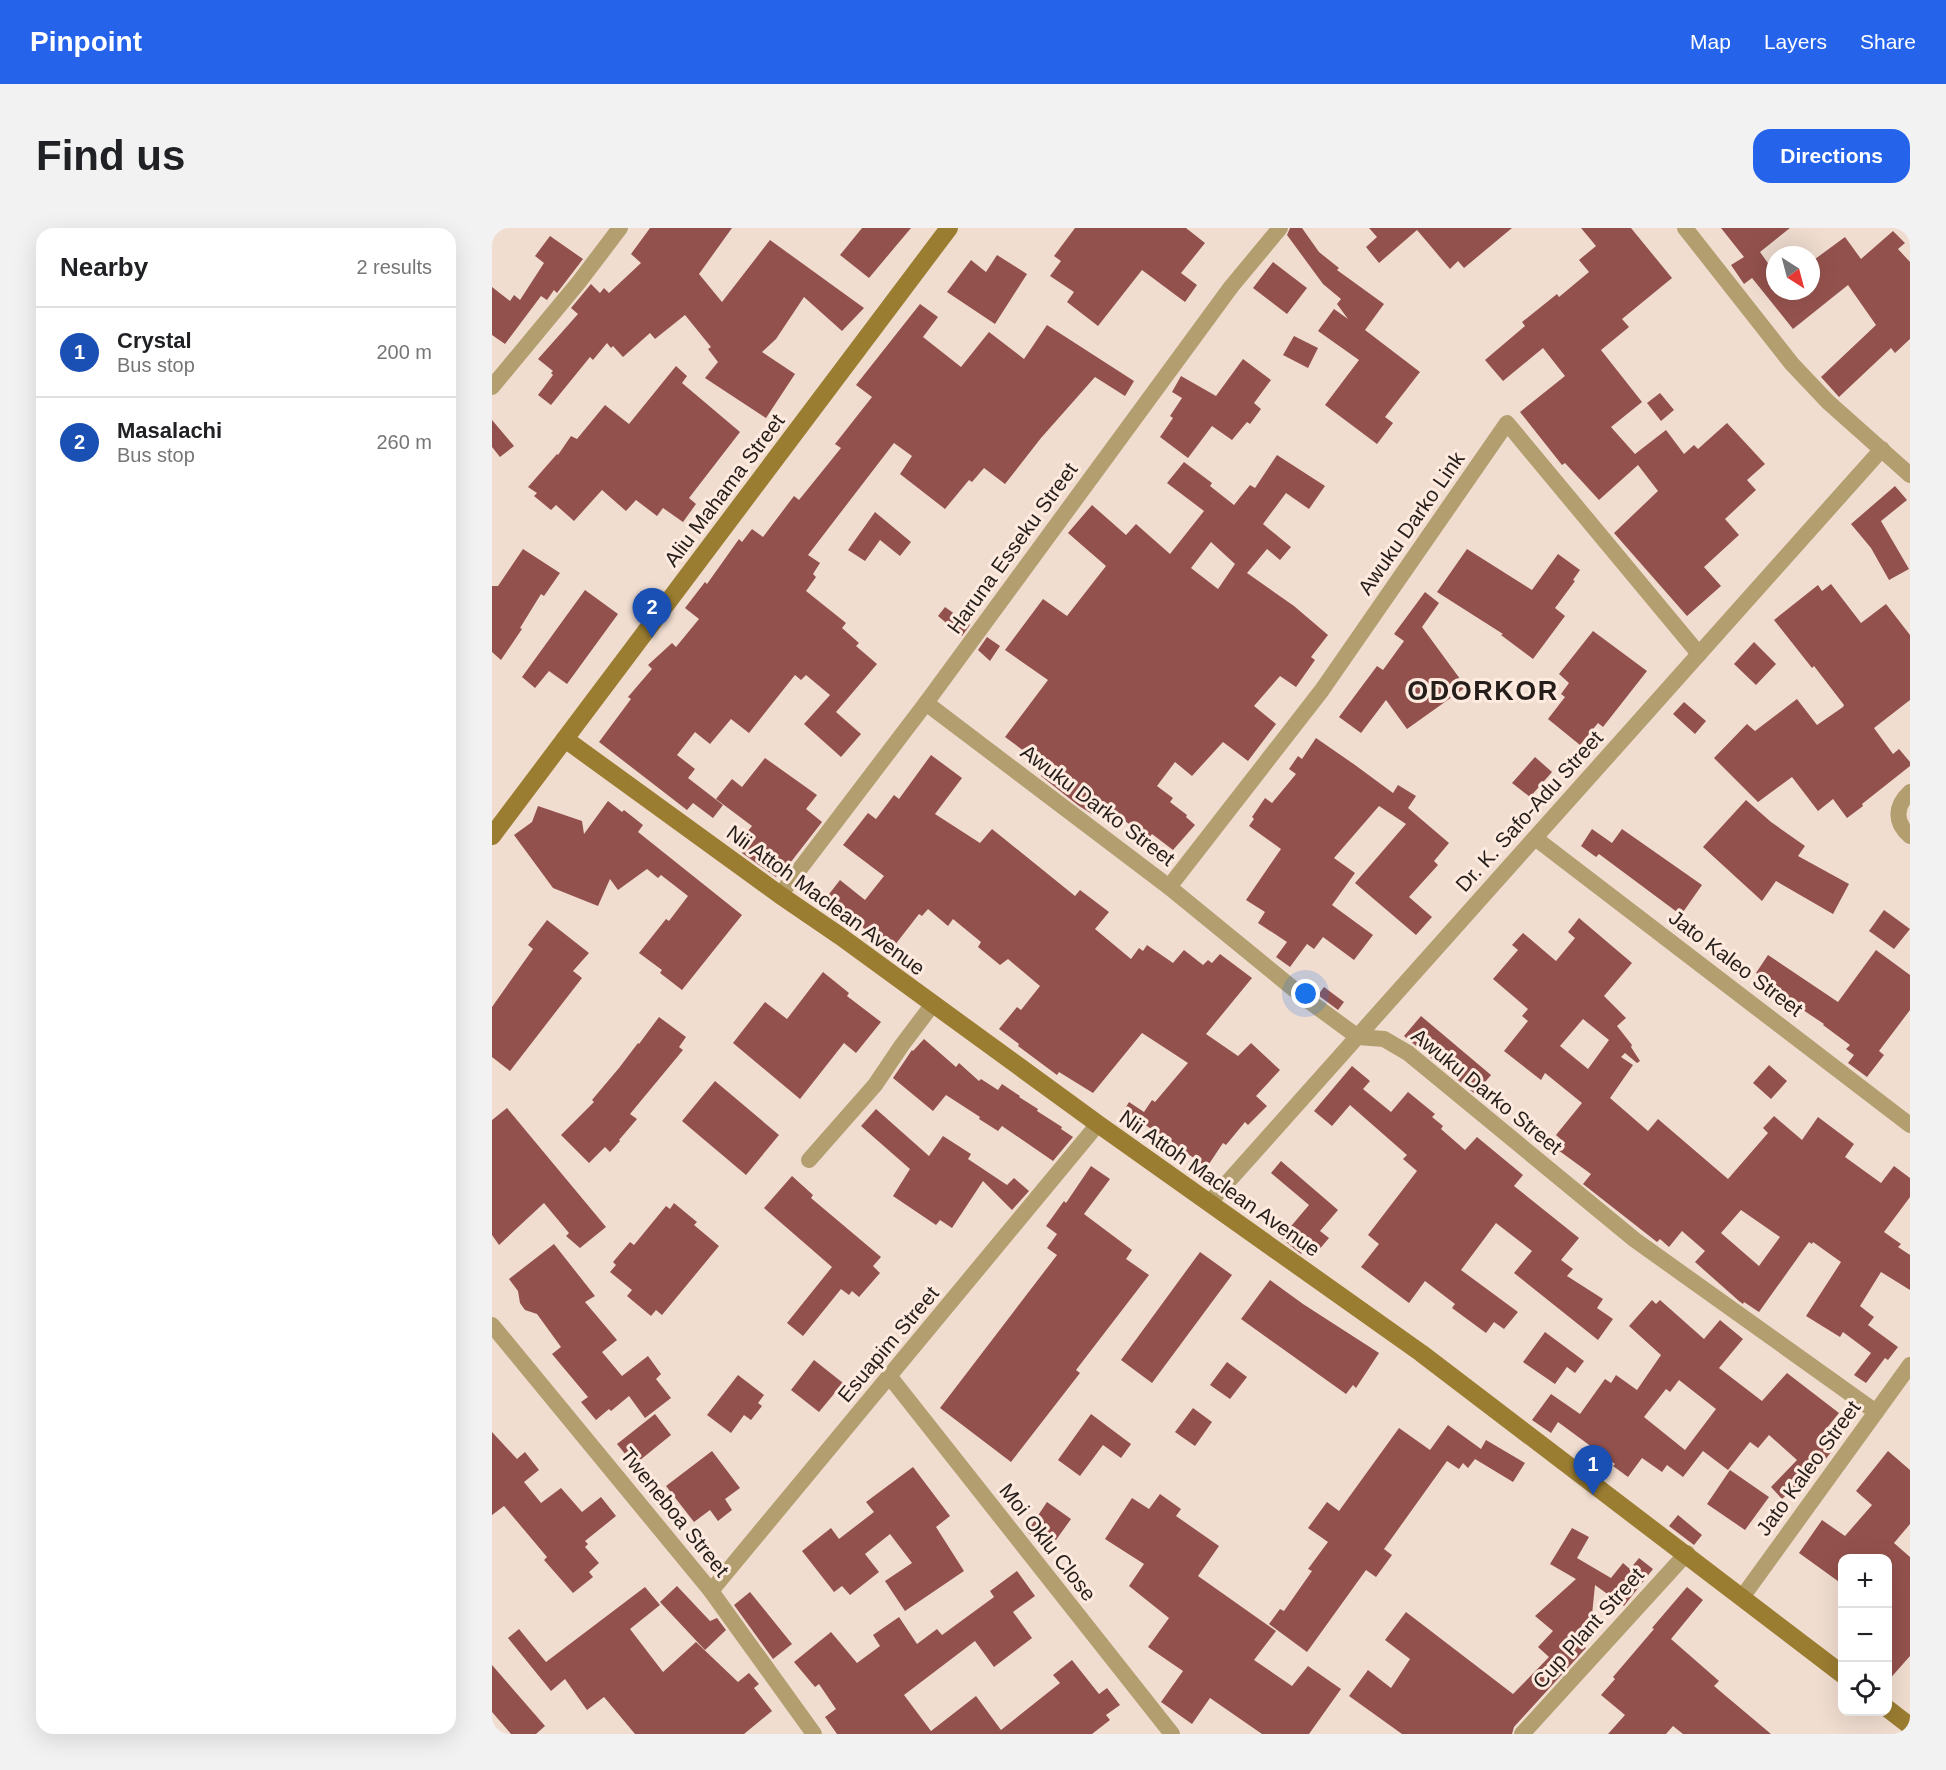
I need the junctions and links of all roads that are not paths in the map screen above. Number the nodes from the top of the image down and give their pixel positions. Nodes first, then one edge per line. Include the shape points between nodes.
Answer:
1 (620, 228) edge
2 (949, 228) edge
3 (1280, 228) edge
4 (1684, 228) edge
5 (492, 387) edge
6 (1882, 449) junction
7 (1910, 475) edge
8 (1699, 654) junction
9 (926, 703) junction
10 (565, 739) junction
11 (1910, 792) edge
12 (492, 836) edge
13 (1910, 836) edge
14 (1535, 838) junction
15 (1169, 887) junction
16 (780, 895) junction
17 (933, 1005) junction
18 (1358, 1036) junction
19 (1098, 1125) junction
20 (1910, 1125) edge
21 (809, 1160) dead end
22 (1209, 1203) junction
23 (492, 1325) edge
24 (1910, 1365) edge
25 (890, 1377) junction
26 (1876, 1412) junction
27 (1687, 1553) junction
28 (711, 1591) junction
29 (1743, 1596) junction
30 (1838, 1671) edge
31 (1892, 1713) edge
32 (1910, 1726) edge
33 (814, 1734) edge
34 (1172, 1734) edge
35 (1522, 1734) edge

1 - 5 street
2 - 10 street, Aliu Mahama Street
3 - 9 street, Haruna Esseku Street via 1231,287
4 - 6 street via 1792,364
6 - 7 street
6 - 8 street, Dr. K. Safo-Adu Street
8 - 14 street, Dr. K. Safo-Adu Street
8 - 15 street, Awuku Darko Link via 1507,423 1322,690
9 - 15 street, Awuku Darko Street
9 - 16 street, Haruna Esseku Street
10 - 12 street, Aliu Mahama Street
10 - 16 street, Nii Attoh Maclean Avenue
11 - 13 street via 1899,805 1898,814 1900,824
14 - 18 street, Dr. K. Safo-Adu Street
14 - 20 street, Jato Kaleo Street
15 - 18 street, Awuku Darko Street via 1306,999
16 - 17 street, Nii Attoh Maclean Avenue
17 - 19 street, Nii Attoh Maclean Avenue
17 - 21 street via 875,1085
18 - 22 street, Dr. K. Safo-Adu Street
18 - 26 street, Awuku Darko Street via 1384,1039 1408,1053 1635,1240
19 - 22 street, Nii Attoh Maclean Avenue
19 - 25 street, Esuapim Street
22 - 27 street, Nii Attoh Maclean Avenue via 1421,1353
23 - 28 street, Tweneboa Street
24 - 26 street, Jato Kaleo Street
25 - 28 street, Esuapim Street
25 - 34 street, Moi Oklu Close
26 - 29 street, Jato Kaleo Street
27 - 29 street, Nii Attoh Maclean Avenue
27 - 35 street, Cup Plant Street
28 - 33 street, Tweneboa Street
29 - 30 street, Nii Attoh Maclean Avenue
31 - 32 street

